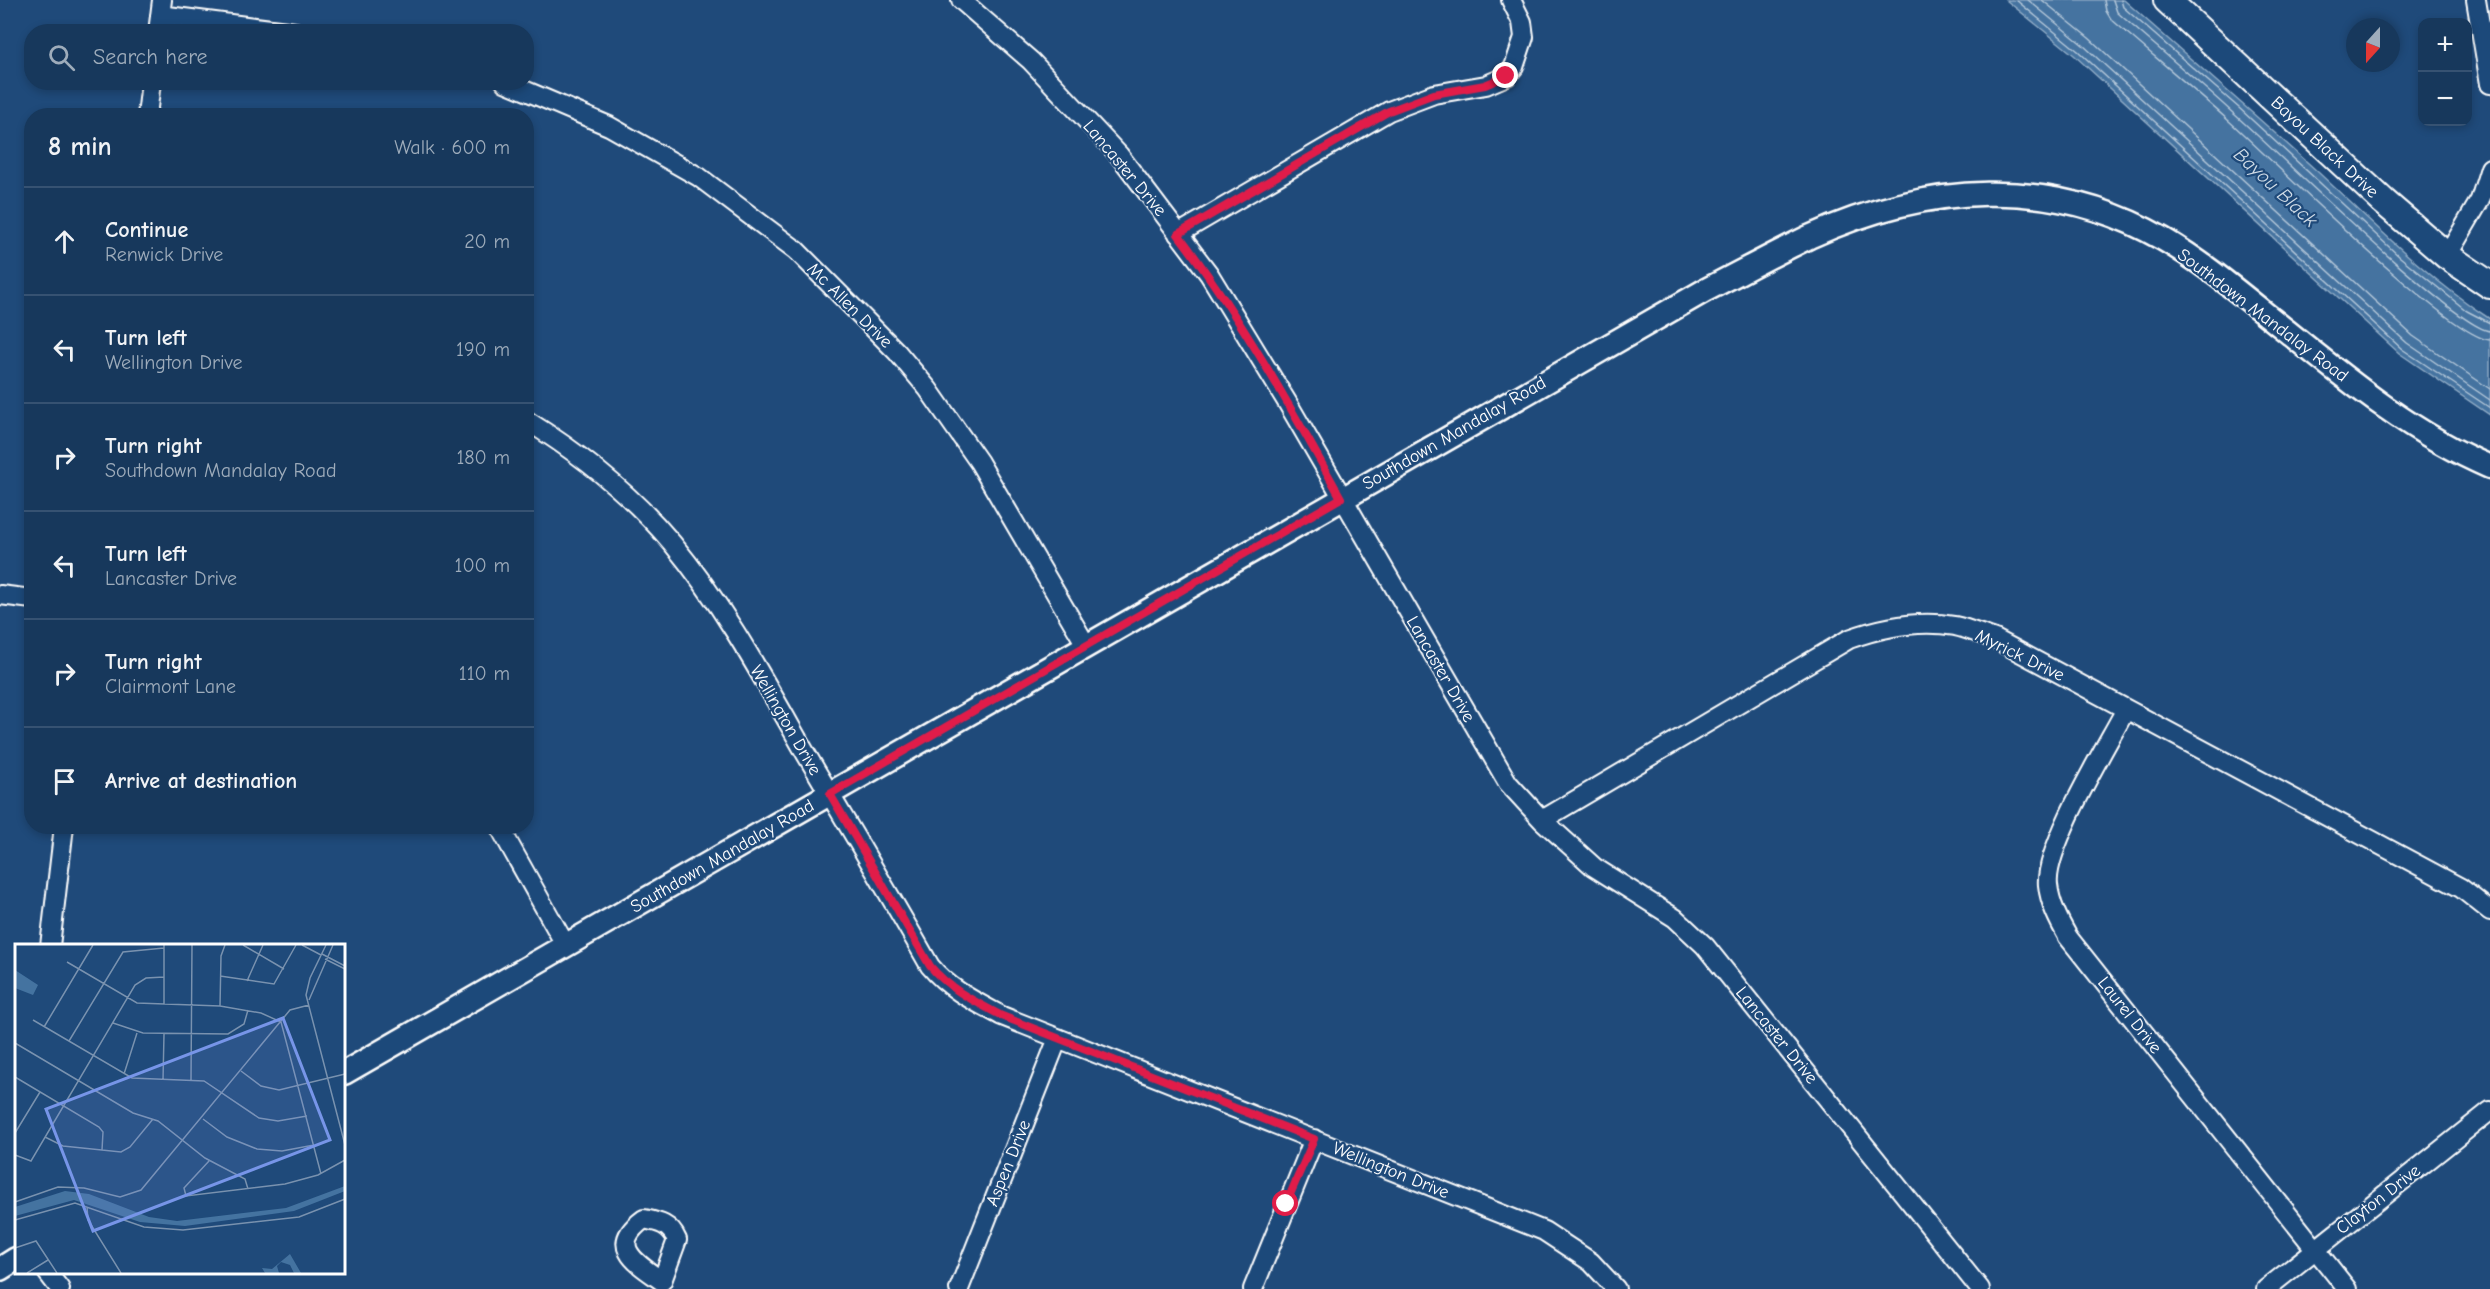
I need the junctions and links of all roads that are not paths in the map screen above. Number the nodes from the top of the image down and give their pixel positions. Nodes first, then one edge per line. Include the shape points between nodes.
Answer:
1 (961, 0) edge
2 (1511, 0) edge
3 (2167, 0) edge
4 (2476, 0) edge
5 (160, 16) edge
6 (228, 24) edge
7 (2490, 84) edge
8 (150, 90) edge
9 (524, 90) edge
10 (148, 108) edge
11 (2490, 168) edge
12 (1178, 234) junction
13 (2447, 256) junction
14 (2490, 285) edge
15 (534, 425) edge
16 (2490, 467) edge
17 (1341, 498) junction
18 (0, 595) edge
19 (24, 598) edge
20 (1086, 645) junction
21 (2126, 709) junction
22 (830, 794) junction
23 (1542, 820) junction
24 (63, 834) edge
25 (504, 834) edge
26 (2490, 911) edge
27 (50, 944) edge
28 (566, 946) junction
29 (1058, 1038) junction
30 (345, 1072) edge
31 (2490, 1111) edge
32 (1314, 1139) junction
33 (2315, 1249) junction
34 (15, 1260) edge
35 (0, 1269) edge
36 (49, 1274) edge
37 (60, 1289) edge
38 (958, 1289) edge
39 (1253, 1289) edge
40 (1616, 1289) edge
41 (1980, 1289) edge
42 (2266, 1289) edge
43 (2347, 1289) edge

1 - 12 street, Lancaster Drive via 1031,61 1119,155
2 - 12 street via 1522,22 1524,37 1515,67 1506,76 1485,85 1434,94 1389,111
3 - 13 main road, Bayou Black Drive
4 - 7 street
5 - 6 street
8 - 10 street
9 - 20 street, Mc Allen Drive via 609,126 699,177 796,250 928,389 979,462
11 - 13 street via 2480,200
12 - 17 street, Lancaster Drive via 1215,284
13 - 14 main road, Bayou Black Drive
15 - 22 street, Wellington Drive via 573,449 672,543 750,657
16 - 17 street, Southdown Mandalay Road via 2422,431 2353,384 2211,271 2163,239 2125,220 2072,202 2050,197 1965,193 1884,210 1810,237 1704,291
17 - 20 street, Southdown Mandalay Road
17 - 23 street, Lancaster Drive via 1508,783
18 - 19 street
20 - 22 street, Southdown Mandalay Road
21 - 23 street, Myrick Drive via 1995,639 1955,626 1914,625 1875,630 1849,639
21 - 26 street, Myrick Drive via 2461,888
21 - 33 street, Laurel Drive via 2056,843 2048,886 2056,916 2068,937
22 - 28 street, Southdown Mandalay Road
22 - 29 street, Wellington Drive via 941,979 1002,1016
23 - 41 street, Lancaster Drive via 1594,867 1675,918 1705,946
24 - 27 street
25 - 28 street
28 - 30 street, Southdown Mandalay Road
29 - 32 street, Wellington Drive
29 - 38 street, Aspen Drive
31 - 33 street, Clayton Drive
32 - 39 street
32 - 40 street, Wellington Drive via 1544,1231 1591,1262
33 - 42 street, Clayton Drive
33 - 43 street, Laurel Drive
34 - 35 street
36 - 37 street

